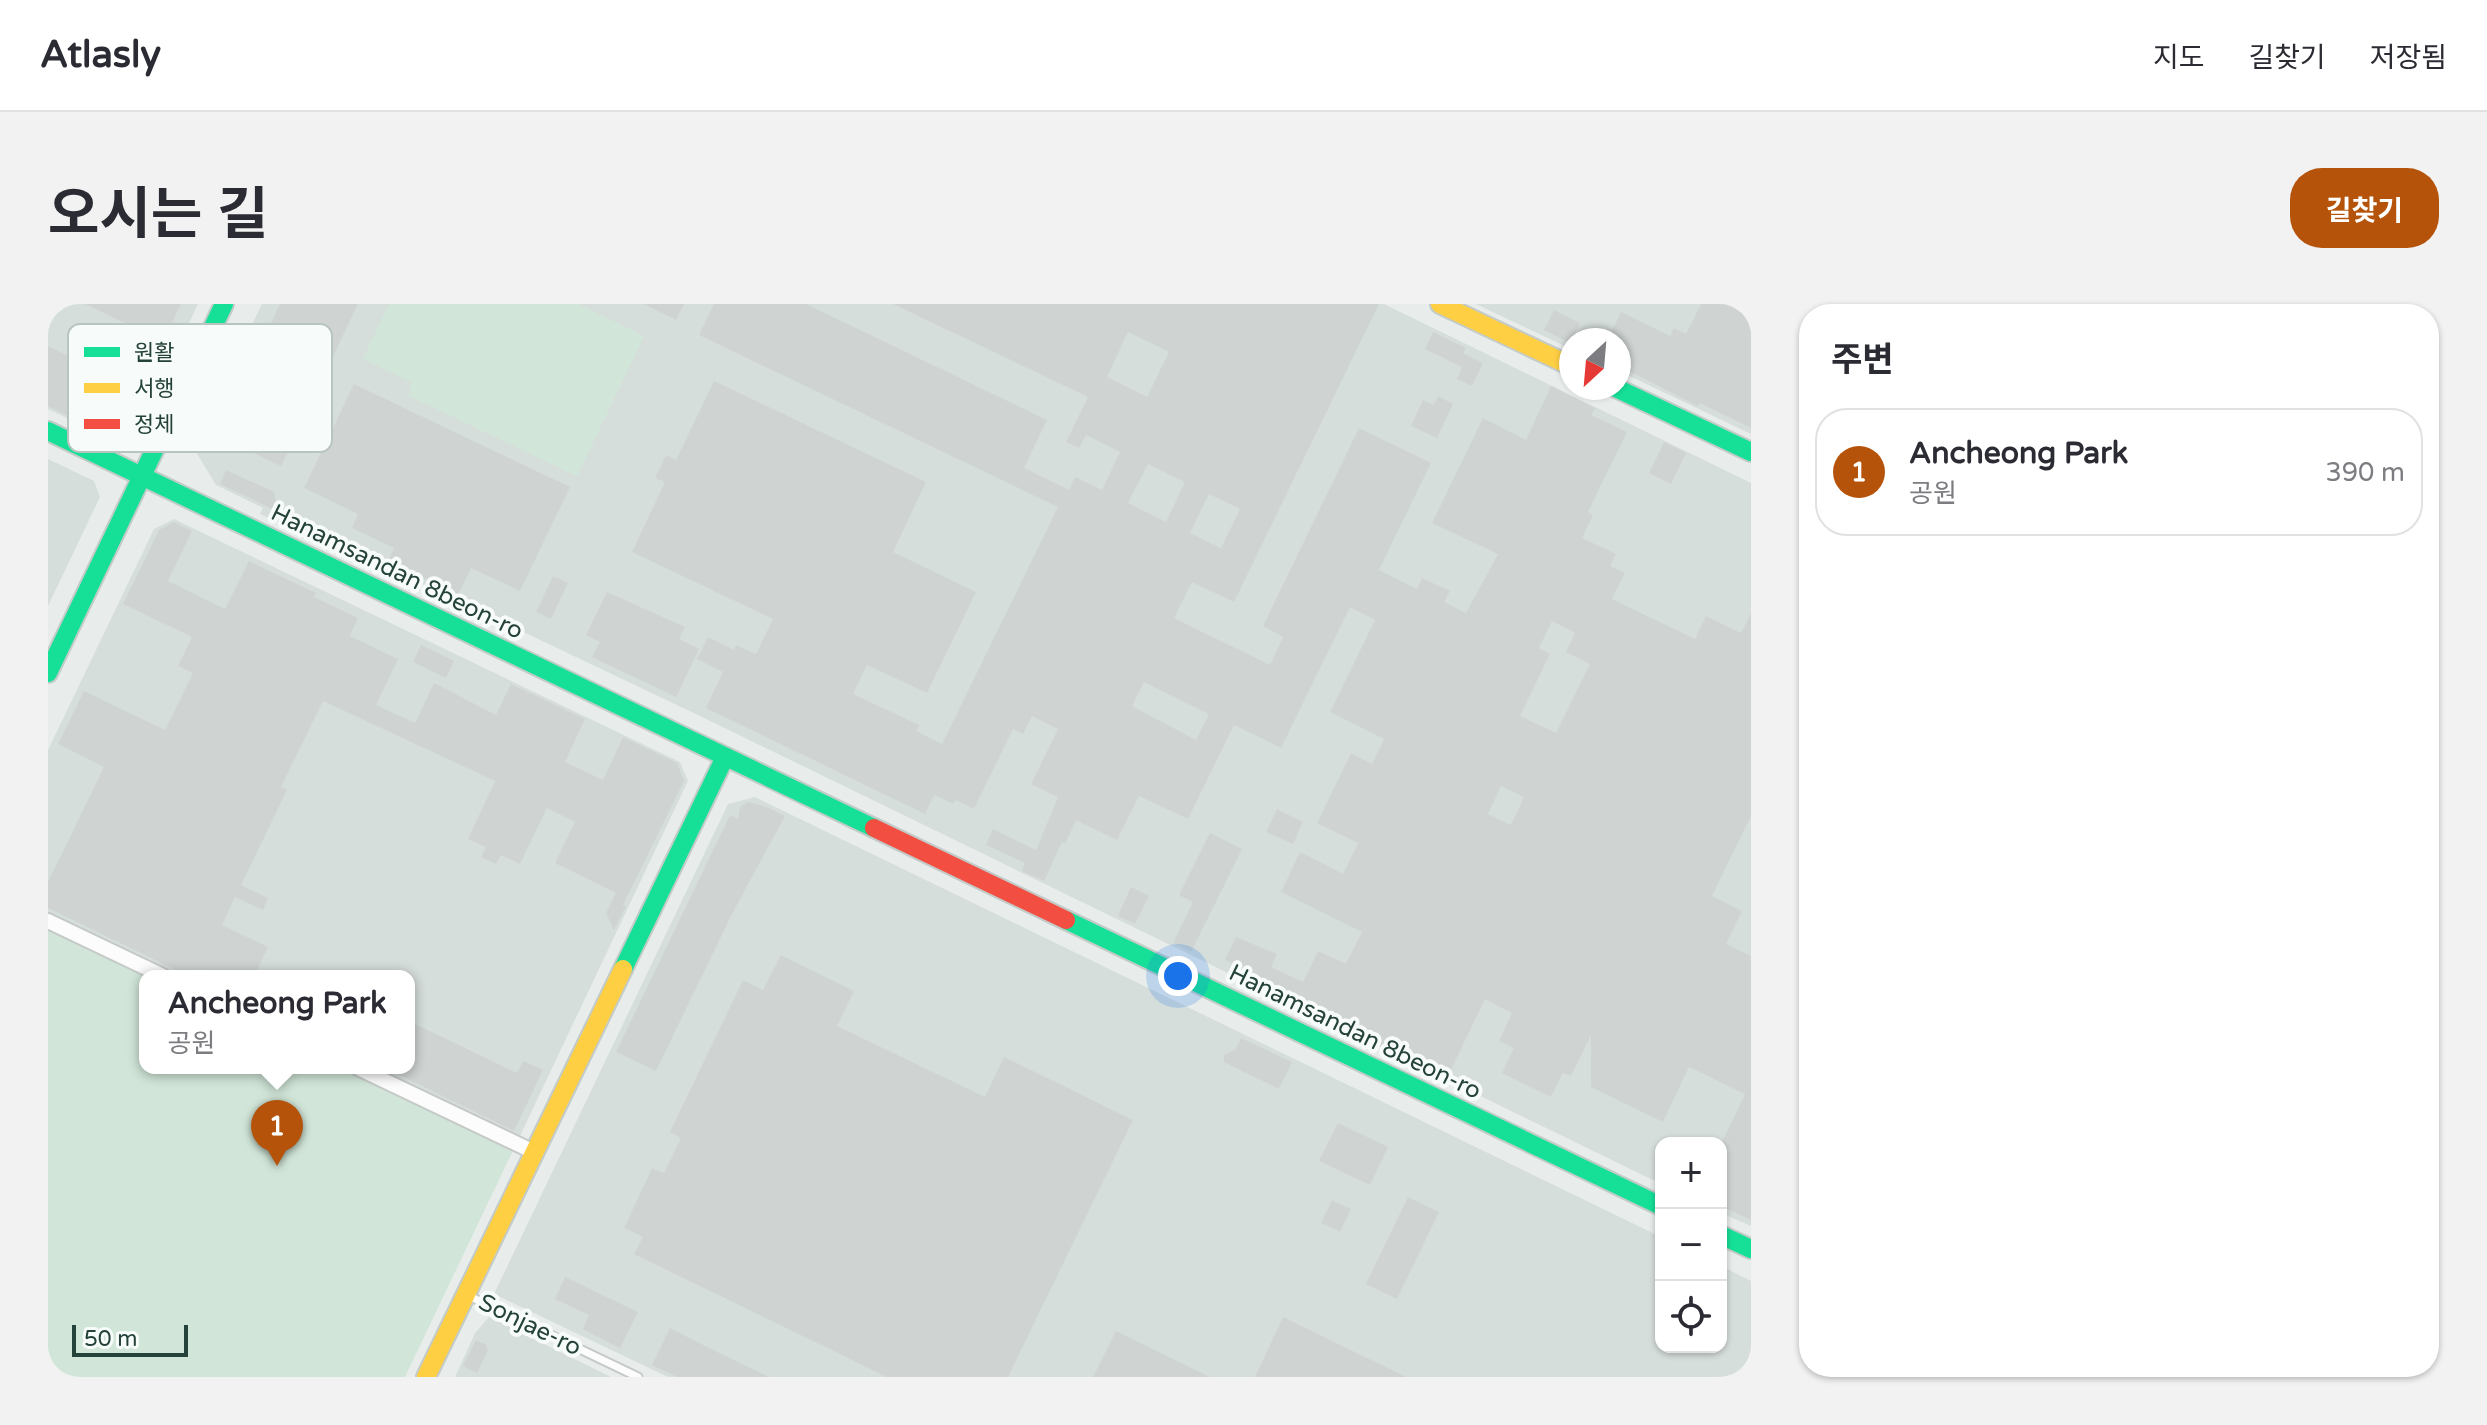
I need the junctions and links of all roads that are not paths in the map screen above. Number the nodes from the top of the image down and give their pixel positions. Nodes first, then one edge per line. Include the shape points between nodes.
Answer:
1 (224, 304) edge
2 (1440, 304) edge
3 (214, 324) edge
4 (1559, 360) edge
5 (1631, 395) edge
6 (48, 431) edge
7 (68, 440) edge
8 (92, 452) edge
9 (152, 452) edge
10 (1751, 452) edge
11 (141, 475) junction
12 (48, 673) edge
13 (725, 757) junction
14 (48, 921) edge
15 (150, 970) edge
16 (371, 1074) edge
17 (534, 1152) junction
18 (1655, 1203) edge
19 (1727, 1238) edge
20 (1751, 1249) edge
21 (465, 1294) junction
22 (426, 1377) edge
23 (638, 1377) edge

1 - 3 street
2 - 4 street
5 - 10 street
6 - 7 street, Hanamsandan 8beon-ro
8 - 11 street, Hanamsandan 8beon-ro
9 - 11 street
11 - 12 street
11 - 13 street, Hanamsandan 8beon-ro
13 - 17 street
13 - 18 street, Hanamsandan 8beon-ro
14 - 15 street
16 - 17 street
17 - 21 street
19 - 20 street
21 - 22 street
21 - 23 lane, Sonjae-ro

